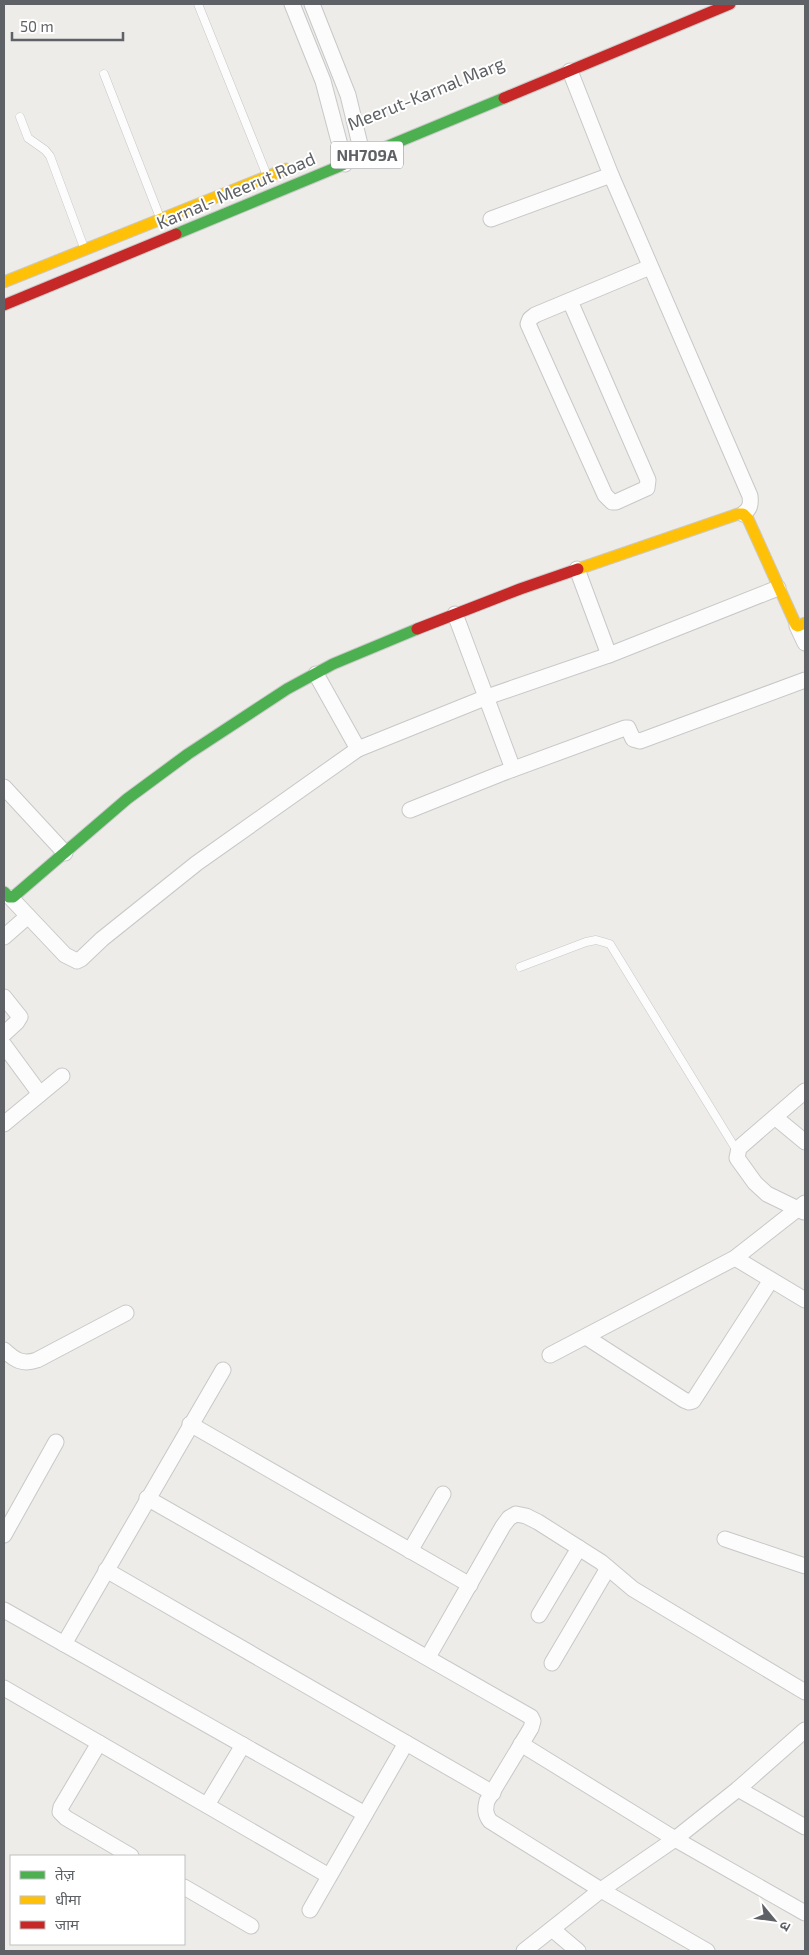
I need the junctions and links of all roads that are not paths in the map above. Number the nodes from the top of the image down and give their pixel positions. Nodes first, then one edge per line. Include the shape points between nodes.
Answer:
1 (198, 4) edge
2 (292, 4) edge
3 (312, 4) edge
4 (730, 4) edge
5 (570, 71) junction
6 (104, 74) dead end
7 (20, 117) dead end
8 (362, 138) junction
9 (336, 149) junction
10 (363, 157) junction
11 (345, 164) junction
12 (295, 166) dead end
13 (611, 175) junction
14 (268, 177) junction
15 (491, 219) dead end
16 (161, 220) junction
17 (85, 249) junction
18 (650, 267) junction
19 (4, 282) edge
20 (570, 301) junction
21 (4, 305) edge
22 (743, 514) junction
23 (577, 569) junction
24 (778, 588) junction
25 (455, 614) junction
26 (801, 625) edge
27 (805, 643) edge
28 (609, 655) junction
29 (316, 674) junction
30 (805, 680) edge
31 (487, 697) junction
32 (358, 749) junction
33 (513, 769) junction
34 (4, 787) edge
35 (410, 810) dead end
36 (65, 853) junction
37 (7, 895) edge
38 (28, 916) junction
39 (4, 937) edge
40 (520, 967) dead end
41 (4, 997) edge
42 (4, 1034) edge
43 (4, 1045) edge
44 (62, 1076) dead end
45 (805, 1091) edge
46 (40, 1094) junction
47 (776, 1118) junction
48 (4, 1124) edge
49 (805, 1142) edge
50 (738, 1151) junction
51 (803, 1208) edge
52 (735, 1258) junction
53 (771, 1280) junction
54 (805, 1300) edge
55 (126, 1313) dead end
56 (586, 1337) junction
57 (4, 1350) edge
58 (550, 1355) dead end
59 (223, 1370) dead end
60 (190, 1424) junction
61 (56, 1442) dead end
62 (443, 1494) dead end
63 (147, 1498) junction
64 (4, 1535) edge
65 (725, 1539) dead end
66 (579, 1548) junction
67 (410, 1551) junction
68 (805, 1566) edge
69 (608, 1568) junction
70 (106, 1570) junction
71 (470, 1585) junction
72 (4, 1610) edge
73 (539, 1615) dead end
74 (64, 1644) junction
75 (428, 1658) junction
76 (552, 1663) dead end
77 (4, 1688) edge
78 (805, 1692) edge
79 (805, 1732) edge
80 (100, 1743) junction
81 (406, 1743) junction
82 (521, 1744) junction
83 (243, 1745) junction
84 (738, 1789) junction
85 (492, 1793) junction
86 (207, 1805) junction
87 (365, 1814) junction
88 (805, 1827) edge
89 (675, 1839) junction
90 (129, 1855) edge
91 (329, 1876) junction
92 (185, 1888) edge
93 (601, 1890) junction
94 (310, 1910) dead end
95 (805, 1913) edge
96 (252, 1926) dead end
97 (552, 1929) junction
98 (524, 1951) edge
99 (578, 1951) edge
100 (707, 1951) edge

1 - 14 lane
2 - 9 street via 323,81
3 - 8 street
4 - 5 main road, Karnal- Meerut Road / NH709A
5 - 10 main road, Karnal- Meerut Road / NH709A
5 - 13 street
6 - 16 lane
7 - 17 lane via 28,138 50,156
8 - 9 main road, Meerut-Karnal Marg / NH709A
8 - 10 street
9 - 11 street
10 - 11 main road, Karnal- Meerut Road / NH709A
11 - 21 main road, Karnal- Meerut Road / NH709A
12 - 14 main road
13 - 15 street
13 - 18 street
14 - 16 main road
16 - 17 main road
17 - 19 main road
18 - 20 street
18 - 22 street via 750,496 749,509
20 - 20 street via 535,315 528,324 605,495 616,502 643,492 648,480
22 - 23 main road
22 - 24 main road
23 - 25 main road
23 - 28 street
24 - 26 main road
24 - 28 street
25 - 29 main road
25 - 31 street
26 - 27 street
28 - 31 street
29 - 32 street
29 - 36 main road via 287,689 188,754 127,799
30 - 33 street via 640,741 633,739 625,728
31 - 32 street
31 - 33 street
32 - 38 street via 197,863 81,959 77,961 65,954
33 - 35 street
34 - 36 street
36 - 37 main road
37 - 38 street
38 - 39 street
40 - 50 lane via 586,942 596,940 610,944
41 - 42 street via 20,1017
43 - 46 street
44 - 46 street
45 - 47 street
46 - 48 street
47 - 49 street
47 - 50 street
50 - 51 street via 737,1158 767,1194
51 - 52 street
52 - 53 street
52 - 56 street
53 - 54 street
53 - 56 street via 693,1401 684,1400
55 - 57 street via 28,1363 14,1360
56 - 58 street
59 - 60 street
60 - 63 street
60 - 67 street
61 - 64 street
62 - 67 street
63 - 70 street
63 - 75 street
65 - 68 street
66 - 69 street
66 - 71 street via 526,1516 516,1514 503,1526
66 - 73 street
67 - 71 street
69 - 76 street
69 - 78 street via 633,1589
70 - 74 street
70 - 81 street
71 - 75 street
72 - 74 street
74 - 83 street
75 - 82 street via 531,1717 534,1721
77 - 80 street
79 - 84 street
80 - 86 street
80 - 90 street via 60,1812
81 - 85 street
81 - 87 street
82 - 85 street
82 - 89 street
83 - 86 street
83 - 87 street
84 - 88 street
84 - 89 street
85 - 93 street via 485,1809 490,1821
86 - 91 street
87 - 91 street
89 - 93 street
89 - 95 street
91 - 94 street
92 - 96 street
93 - 97 street
93 - 100 street
97 - 98 street
97 - 99 street

